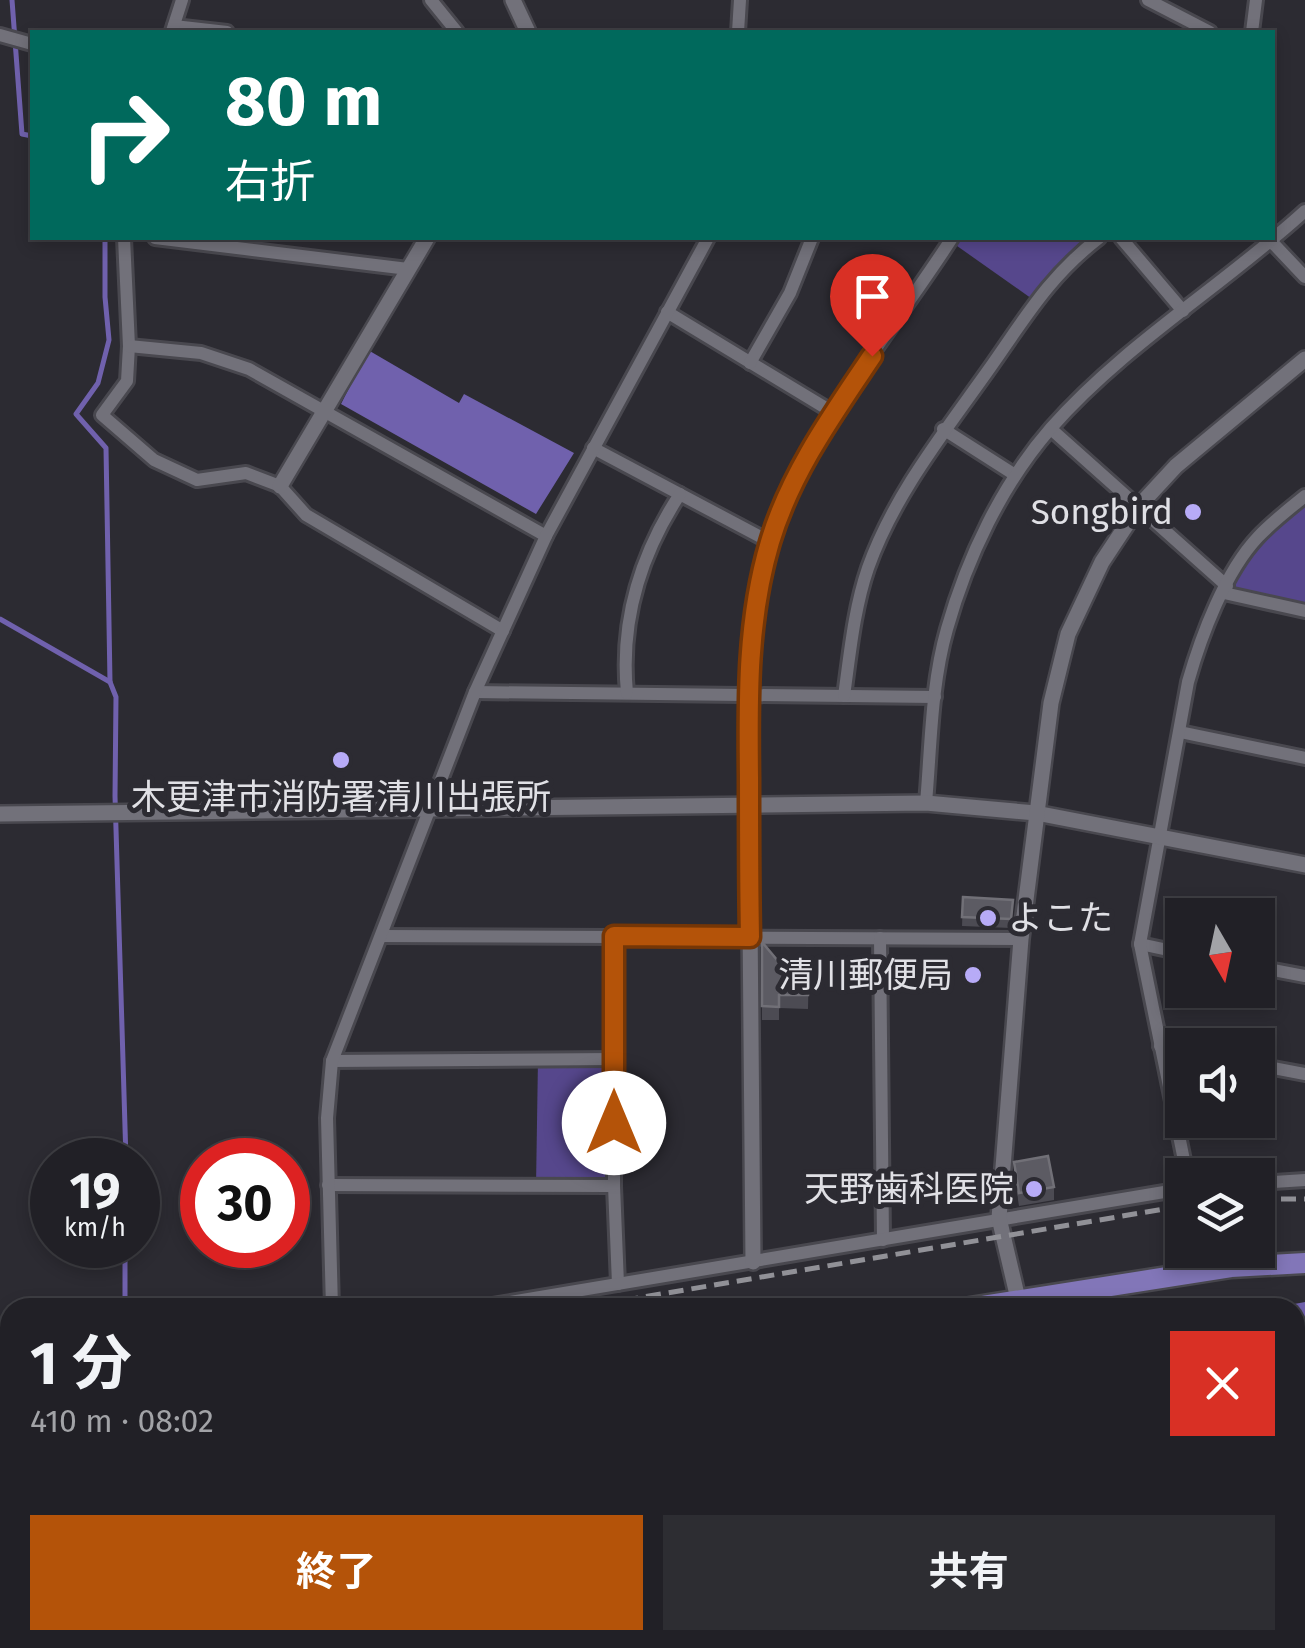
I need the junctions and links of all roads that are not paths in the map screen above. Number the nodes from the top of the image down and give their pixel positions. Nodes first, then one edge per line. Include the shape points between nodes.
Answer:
1 (182, 0) edge
2 (431, 0) edge
3 (513, 0) edge
4 (740, 0) edge
5 (1148, 0) edge
6 (1256, 0) edge
7 (173, 30) edge
8 (449, 30) edge
9 (527, 30) edge
10 (738, 30) edge
11 (1206, 30) edge
12 (1252, 30) edge
13 (0, 35) edge
14 (30, 43) edge
15 (1305, 211) edge
16 (1275, 236) edge
17 (124, 240) edge
18 (171, 240) edge
19 (425, 240) edge
20 (707, 240) edge
21 (811, 240) edge
22 (951, 240) edge
23 (1096, 240) edge
24 (1123, 240) edge
25 (1270, 240) edge
26 (408, 269) junction
27 (1305, 277) edge
28 (1183, 310) junction
29 (667, 312) junction
30 (129, 346) junction
31 (1305, 359) edge
32 (750, 363) junction
33 (323, 412) junction
34 (834, 414) junction
35 (1050, 428) junction
36 (943, 429) junction
37 (593, 448) junction
38 (1015, 475) junction
39 (280, 486) junction
40 (680, 494) junction
41 (1305, 496) edge
42 (1139, 506) junction
43 (546, 536) junction
44 (770, 542) junction
45 (1226, 590) junction
46 (1305, 611) edge
47 (503, 631) junction
48 (475, 692) junction
49 (627, 693) junction
50 (748, 694) junction
51 (844, 696) junction
52 (935, 696) junction
53 (1180, 732) junction
54 (1305, 758) edge
55 (926, 803) junction
56 (749, 805) junction
57 (430, 810) junction
58 (1036, 813) junction
59 (0, 814) edge
60 (1160, 837) junction
61 (1305, 866) edge
62 (381, 936) junction
63 (614, 936) junction
64 (750, 937) junction
65 (880, 938) junction
66 (1021, 938) junction
67 (1140, 944) junction
68 (1165, 949) edge
69 (1275, 970) edge
70 (1305, 976) edge
71 (1160, 1046) junction
72 (1165, 1047) edge
73 (615, 1059) junction
74 (332, 1061) junction
75 (1275, 1068) edge
76 (1305, 1074) edge
77 (1183, 1158) edge
78 (1305, 1180) edge
79 (1275, 1181) edge
80 (328, 1185) junction
81 (614, 1186) junction
82 (1165, 1192) edge
83 (1000, 1218) junction
84 (883, 1240) junction
85 (753, 1262) junction
86 (1305, 1262) edge
87 (618, 1284) junction
88 (332, 1298) edge
89 (535, 1298) edge
90 (1019, 1298) edge
91 (1049, 1298) edge

1 - 7 street
2 - 8 street
3 - 9 street
4 - 10 street
5 - 11 street
6 - 12 street
13 - 14 street
15 - 16 street
17 - 30 street
18 - 26 street
19 - 26 street
20 - 29 street
21 - 32 street via 790,294
22 - 34 street
23 - 36 street via 1068,261 1035,301
24 - 28 street
25 - 27 street
25 - 28 street
26 - 33 street
28 - 35 street
29 - 32 street
29 - 37 street
30 - 33 street via 225,360
30 - 39 street via 127,381 102,414 154,460 197,480 246,473
31 - 42 street via 1176,466
32 - 34 street
33 - 39 street
33 - 43 street
34 - 44 street
35 - 38 street
35 - 42 street
36 - 38 street
36 - 51 street via 868,566
37 - 40 street
37 - 43 street
38 - 52 street via 963,579
39 - 47 street via 306,515
40 - 44 street
40 - 49 street via 636,589 626,634
41 - 45 street via 1255,540
42 - 45 street
42 - 58 street via 1102,562 1068,634
43 - 47 street
44 - 50 street via 753,619
45 - 46 street
45 - 53 street via 1199,641
47 - 48 street
48 - 49 street
48 - 57 street
49 - 50 street
50 - 51 street
50 - 56 street
51 - 52 street
52 - 55 street
53 - 54 street
53 - 60 street
55 - 56 street
55 - 58 street
56 - 57 street
56 - 64 street
57 - 59 street
57 - 62 street
58 - 60 street
58 - 66 street
60 - 61 street
60 - 67 street
62 - 63 street
62 - 74 street
63 - 64 street
63 - 73 street
64 - 65 street
64 - 85 street
65 - 66 street
65 - 84 street
66 - 83 street
67 - 68 street
67 - 71 street
69 - 70 street
71 - 72 street
71 - 77 street
73 - 74 street
73 - 81 street
74 - 80 street
75 - 76 street
78 - 79 street
80 - 81 street
80 - 88 street
81 - 87 street
82 - 83 street
83 - 84 street
83 - 90 street
84 - 85 street
85 - 87 street
86 - 91 highway via 1231,1267
87 - 89 street

